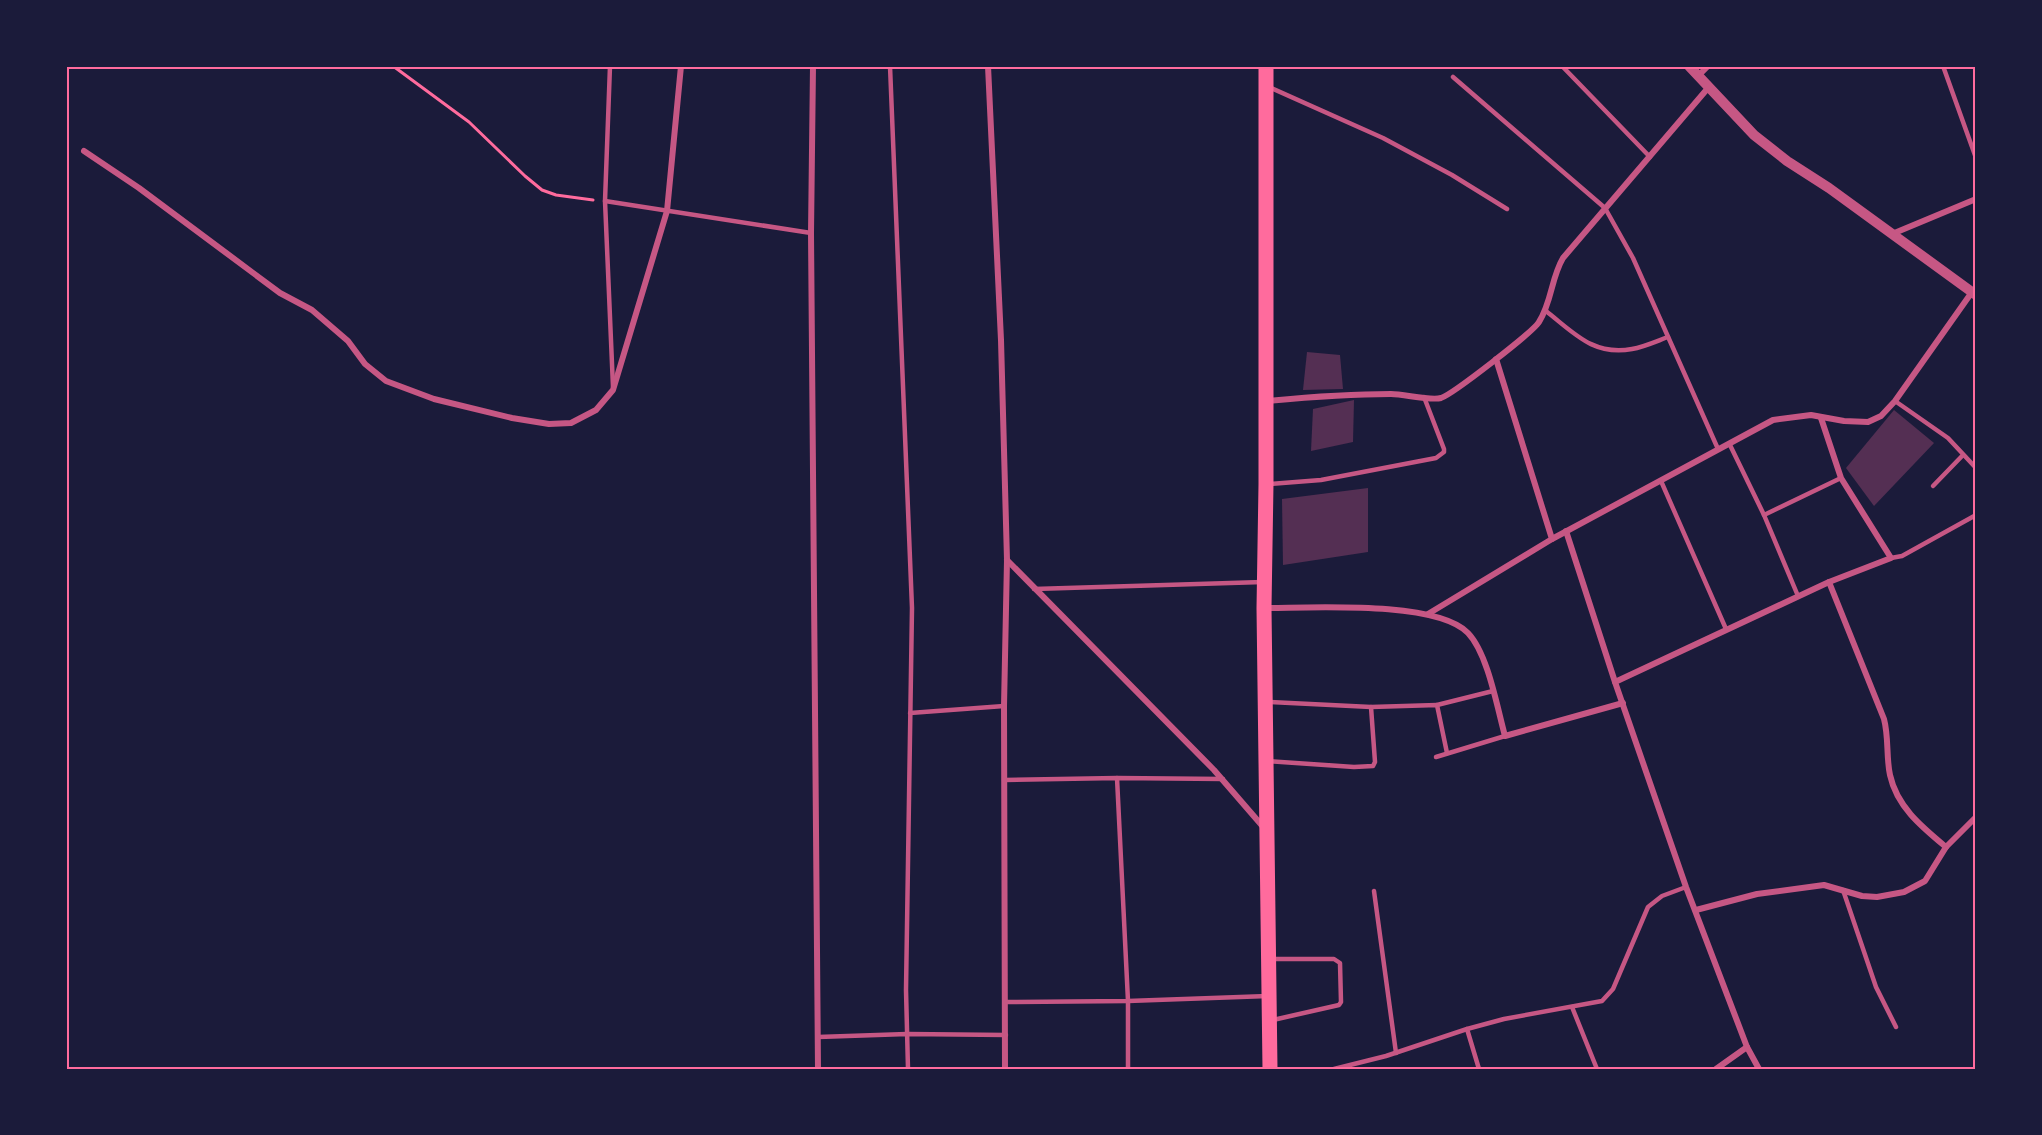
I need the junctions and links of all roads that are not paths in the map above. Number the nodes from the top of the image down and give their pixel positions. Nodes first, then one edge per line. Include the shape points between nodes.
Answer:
1 (610, 66) edge
2 (681, 66) edge
3 (813, 66) edge
4 (890, 66) edge
5 (988, 66) edge
6 (1266, 66) edge
7 (1562, 66) edge
8 (1689, 66) edge
9 (1708, 66) edge
10 (1943, 66) edge
11 (1698, 76) junction
12 (1453, 77) dead end
13 (1266, 86) junction
14 (1708, 88) junction
15 (84, 151) dead end
16 (1650, 157) junction
17 (1976, 158) edge
18 (1976, 199) edge
19 (605, 201) junction
20 (1605, 208) junction
21 (1507, 209) dead end
22 (667, 211) junction
23 (811, 233) junction
24 (1892, 234) junction
25 (1974, 291) edge
26 (1546, 311) junction
27 (1668, 337) junction
28 (1496, 359) junction
29 (613, 390) junction
30 (1424, 397) junction
31 (1267, 401) junction
32 (1895, 401) junction
33 (1821, 418) junction
34 (1730, 444) junction
35 (1718, 449) junction
36 (1963, 455) junction
37 (1976, 468) edge
38 (1841, 478) junction
39 (1661, 481) junction
40 (1266, 484) junction
41 (1933, 486) dead end
42 (1764, 515) junction
43 (1976, 515) edge
44 (1566, 531) junction
45 (1552, 539) junction
46 (1891, 558) junction
47 (1007, 561) junction
48 (1265, 582) junction
49 (1829, 582) junction
50 (1034, 589) junction
51 (1798, 596) junction
52 (1264, 608) junction
53 (1428, 614) junction
54 (1726, 629) junction
55 (1615, 682) junction
56 (1493, 691) junction
57 (1265, 702) junction
58 (1623, 703) junction
59 (1437, 705) junction
60 (1004, 706) junction
61 (1371, 706) junction
62 (910, 713) junction
63 (1505, 736) junction
64 (1447, 753) junction
65 (1436, 757) dead end
66 (1266, 761) junction
67 (1117, 778) junction
68 (1223, 779) junction
69 (1004, 780) junction
70 (1976, 817) edge
71 (1267, 832) junction
72 (1946, 847) junction
73 (1686, 887) junction
74 (1843, 890) junction
75 (1374, 891) dead end
76 (1696, 910) junction
77 (1269, 959) junction
78 (1268, 996) junction
79 (1128, 1001) junction
80 (1006, 1002) junction
81 (1572, 1007) junction
82 (1270, 1020) junction
83 (1896, 1027) dead end
84 (1467, 1029) junction
85 (907, 1034) junction
86 (1006, 1035) junction
87 (818, 1037) junction
88 (1747, 1047) junction
89 (1396, 1053) junction
90 (818, 1069) edge
91 (908, 1069) edge
92 (1005, 1069) edge
93 (1128, 1069) edge
94 (1270, 1069) edge
95 (1334, 1069) edge
96 (1479, 1069) edge
97 (1597, 1069) edge
98 (1716, 1069) edge
99 (1759, 1069) edge

1 - 19 lane
2 - 22 street
3 - 23 street
4 - 62 lane via 912,608
5 - 47 street
6 - 13 main road
7 - 16 lane
8 - 11 street
9 - 11 street
10 - 17 lane
11 - 14 street
12 - 20 lane
13 - 21 lane via 1383,138
13 - 31 main road
14 - 16 street
14 - 24 street via 1754,135
15 - 29 street via 280,293 312,309 386,381 434,399 549,424 571,423 596,410
16 - 20 street
18 - 24 street
19 - 22 lane
19 - 29 lane
20 - 26 street via 1557,267
20 - 27 lane via 1634,258
22 - 23 lane
22 - 29 street
23 - 87 street
24 - 25 street
25 - 32 street
26 - 27 lane via 1584,342 1605,350 1633,349
26 - 28 street via 1538,325
27 - 35 lane
28 - 30 street via 1441,398
28 - 45 street
30 - 31 street via 1339,394
30 - 40 lane via 1444,449 1436,458 1321,480
31 - 40 main road
32 - 33 street via 1881,416 1868,422
32 - 36 lane via 1948,438
33 - 34 street via 1811,415 1773,420
33 - 38 street
34 - 35 street
34 - 42 lane
35 - 39 street
36 - 37 lane
36 - 41 lane
38 - 42 lane
38 - 46 street
39 - 44 street
39 - 54 lane
40 - 48 main road
42 - 51 lane
43 - 46 lane via 1902,556
44 - 45 street
44 - 55 street
45 - 53 street
46 - 49 street
47 - 50 street
47 - 60 street
48 - 50 lane
48 - 52 main road
49 - 51 street
49 - 72 street via 1884,719 1889,775 1895,791 1908,813
50 - 68 street
51 - 54 street
52 - 53 street via 1356,607
52 - 57 main road
53 - 56 street via 1467,632 1482,655
54 - 55 street
55 - 58 street
56 - 59 lane
56 - 63 street
57 - 61 lane
57 - 66 main road
58 - 63 street
58 - 73 street
59 - 61 lane
59 - 64 lane
60 - 62 lane
60 - 69 street
61 - 66 lane via 1373,766
62 - 85 lane
63 - 64 lane
64 - 65 lane
66 - 71 main road
67 - 68 lane
67 - 69 lane
67 - 79 lane
68 - 71 street
69 - 80 street
70 - 72 street
71 - 77 main road
72 - 74 street via 1925,881 1904,892 1876,897
73 - 76 street
73 - 81 lane via 1662,896 1648,907 1608,997
74 - 76 street via 1813,886 1757,894
74 - 83 lane via 1876,987
75 - 89 lane
76 - 88 street
77 - 78 main road
77 - 82 lane via 1338,961 1341,1002
78 - 79 lane
78 - 82 main road
79 - 80 lane
79 - 93 lane
80 - 86 street
81 - 84 lane
81 - 97 lane
82 - 94 main road
84 - 89 lane
84 - 96 lane
85 - 86 lane
85 - 87 lane
85 - 91 lane
86 - 92 street
87 - 90 street
88 - 98 street
88 - 99 street
89 - 95 lane

